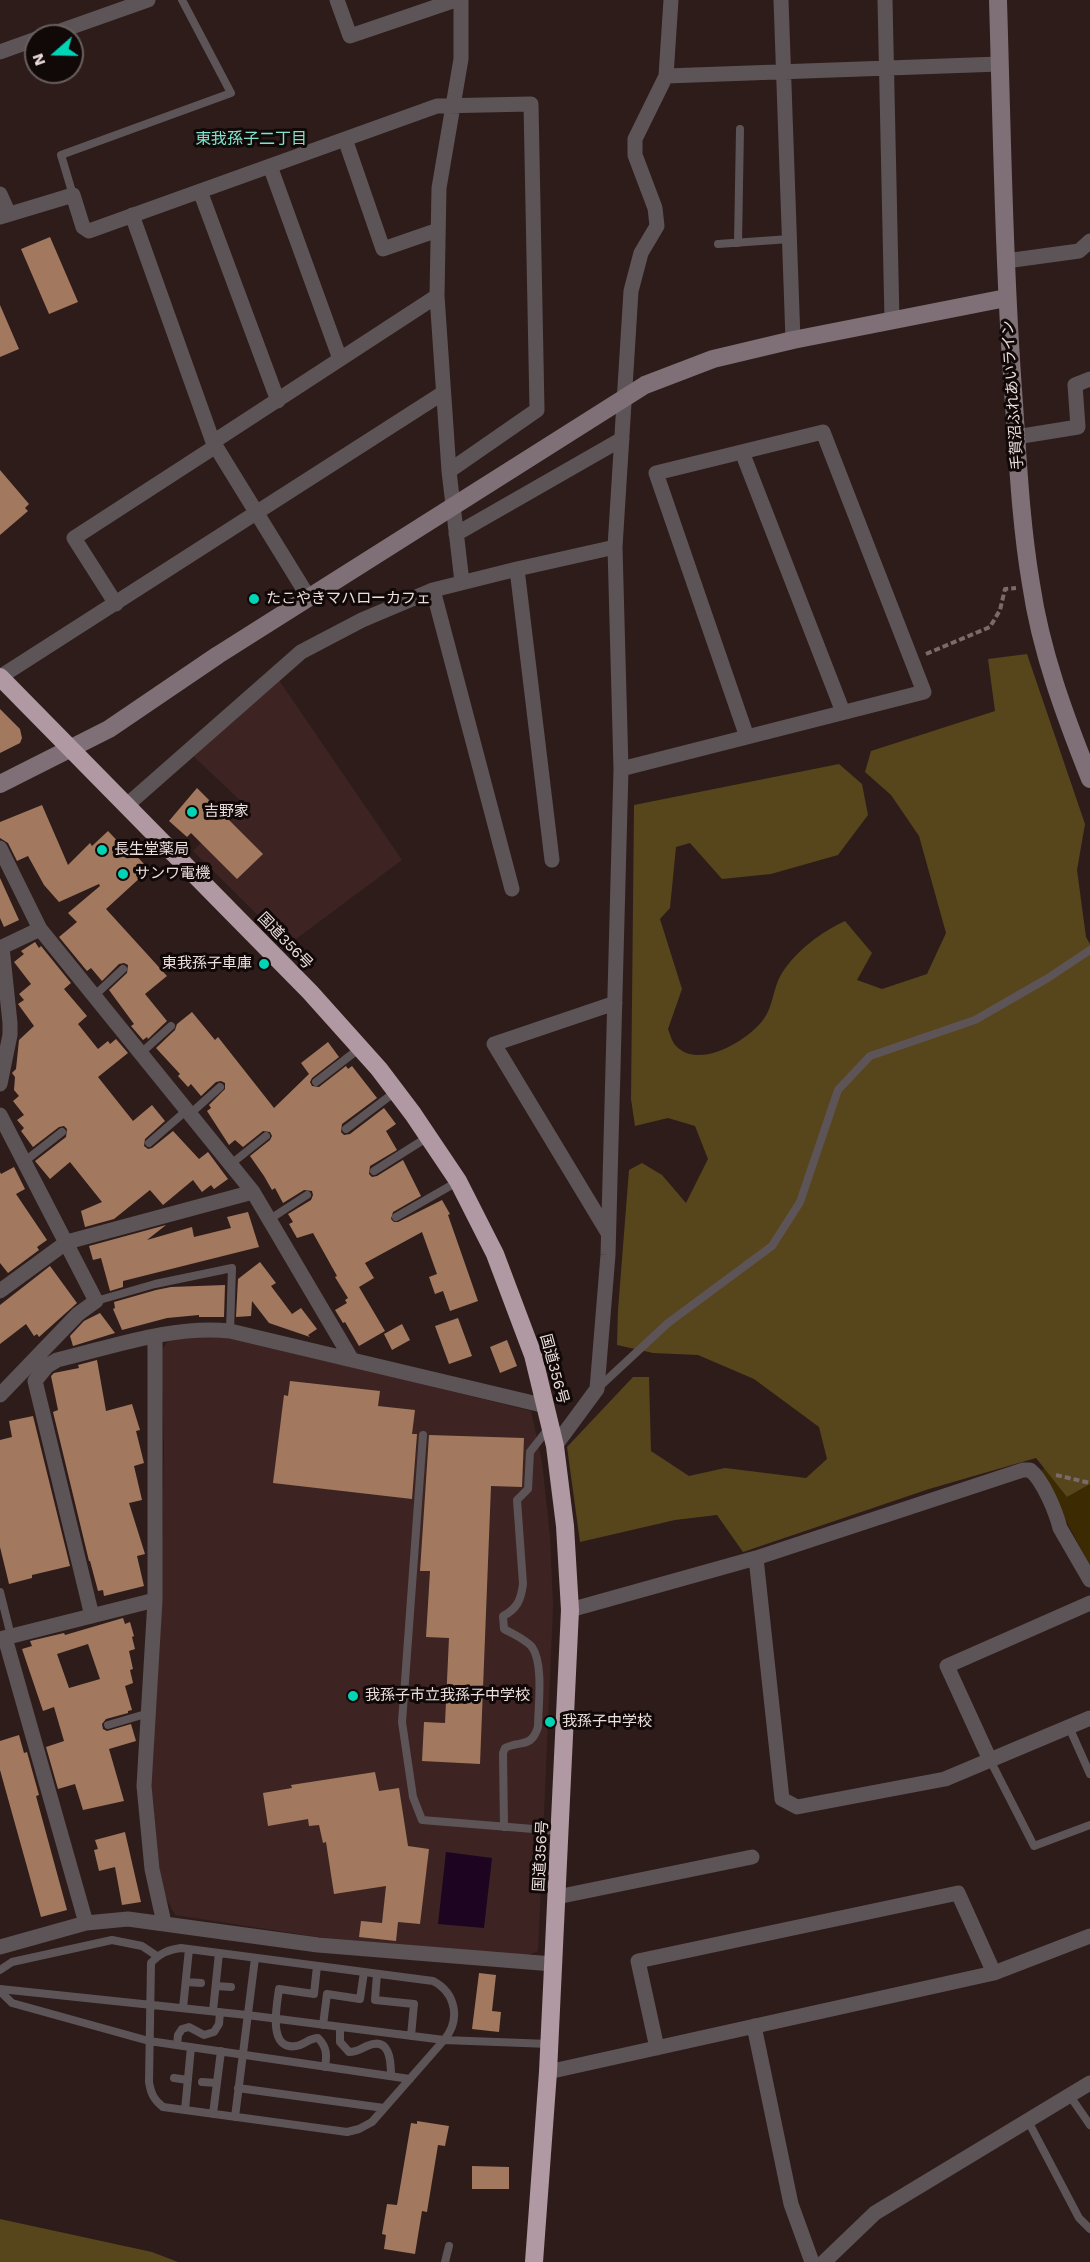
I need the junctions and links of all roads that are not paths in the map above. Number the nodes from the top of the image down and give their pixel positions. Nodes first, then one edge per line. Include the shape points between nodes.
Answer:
1 (144, 0) edge
2 (182, 0) edge
3 (337, 0) edge
4 (456, 0) edge
5 (461, 0) edge
6 (671, 0) edge
7 (781, 0) edge
8 (885, 0) edge
9 (998, 0) edge
10 (79, 24) edge
11 (24, 43) edge
12 (0, 52) edge
13 (1000, 64) junction
14 (887, 67) junction
15 (784, 72) junction
16 (666, 76) junction
17 (454, 104) junction
18 (740, 129) dead end
19 (345, 139) junction
20 (270, 166) junction
21 (200, 191) junction
22 (0, 194) edge
23 (73, 195) junction
24 (4, 215) edge
25 (132, 215) junction
26 (438, 230) junction
27 (790, 239) junction
28 (1090, 242) edge
29 (738, 243) junction
30 (718, 244) dead end
31 (1005, 261) junction
32 (437, 296) junction
33 (1006, 298) junction
34 (892, 320) junction
35 (793, 340) junction
36 (340, 359) junction
37 (1090, 379) edge
38 (443, 393) junction
39 (278, 401) junction
40 (622, 435) junction
41 (1016, 437) junction
42 (214, 444) junction
43 (741, 452) junction
44 (450, 471) junction
45 (453, 506) junction
46 (256, 514) junction
47 (456, 534) junction
48 (615, 547) junction
49 (517, 569) junction
50 (462, 582) junction
51 (433, 590) junction
52 (309, 598) junction
53 (116, 604) junction
54 (0, 677) edge
55 (843, 712) junction
56 (747, 737) junction
57 (70, 750) junction
58 (621, 769) junction
59 (1090, 779) edge
60 (0, 784) edge
61 (127, 805) junction
62 (0, 848) edge
63 (552, 860) dead end
64 (512, 889) dead end
65 (40, 929) junction
66 (1, 948) edge
67 (1090, 950) edge
68 (123, 969) dead end
69 (94, 996) junction
70 (615, 1003) junction
71 (171, 1026) dead end
72 (360, 1047) junction
73 (141, 1053) junction
74 (316, 1082) dead end
75 (0, 1084) edge
76 (220, 1087) dead end
77 (396, 1091) junction
78 (188, 1112) junction
79 (0, 1115) edge
80 (346, 1129) dead end
81 (62, 1132) dead end
82 (266, 1136) dead end
83 (429, 1136) junction
84 (149, 1143) dead end
85 (25, 1161) junction
86 (231, 1164) junction
87 (374, 1171) dead end
88 (458, 1181) junction
89 (254, 1192) junction
90 (307, 1195) dead end
91 (396, 1217) dead end
92 (270, 1219) junction
93 (608, 1233) junction
94 (67, 1242) junction
95 (0, 1291) edge
96 (96, 1301) junction
97 (230, 1330) junction
98 (155, 1337) junction
99 (352, 1360) junction
100 (597, 1389) junction
101 (0, 1395) edge
102 (546, 1406) junction
103 (550, 1426) junction
104 (423, 1435) dead end
105 (555, 1446) junction
106 (756, 1558) junction
107 (1090, 1580) edge
108 (0, 1592) edge
109 (155, 1600) junction
110 (1090, 1604) edge
111 (570, 1610) junction
112 (92, 1616) junction
113 (6, 1638) edge
114 (148, 1713) junction
115 (1090, 1718) edge
116 (108, 1725) dead end
117 (1069, 1726) junction
118 (990, 1760) junction
119 (1090, 1774) edge
120 (1090, 1825) edge
121 (504, 1827) junction
122 (560, 1832) junction
123 (752, 1857) dead end
124 (557, 1897) junction
125 (86, 1923) junction
126 (164, 1923) junction
127 (1090, 1936) edge
128 (0, 1947) edge
129 (189, 1949) junction
130 (219, 1953) junction
131 (157, 1956) junction
132 (255, 1958) junction
133 (553, 1964) junction
134 (317, 1966) junction
135 (0, 1970) edge
136 (364, 1972) junction
137 (994, 1973) junction
138 (377, 1974) junction
139 (186, 1982) junction
140 (201, 1983) dead end
141 (216, 1986) junction
142 (231, 1988) dead end
143 (0, 1990) edge
144 (150, 2005) junction
145 (183, 2008) junction
146 (217, 2012) junction
147 (247, 2015) junction
148 (275, 2019) junction
149 (323, 2025) junction
150 (754, 2026) junction
151 (340, 2027) junction
152 (411, 2036) junction
153 (444, 2040) junction
154 (149, 2041) junction
155 (549, 2044) junction
156 (177, 2045) junction
157 (191, 2047) junction
158 (657, 2048) junction
159 (220, 2051) junction
160 (243, 2055) junction
161 (325, 2067) junction
162 (548, 2072) junction
163 (392, 2076) junction
164 (174, 2078) dead end
165 (410, 2079) junction
166 (188, 2080) junction
167 (202, 2082) dead end
168 (1090, 2083) edge
169 (217, 2084) junction
170 (238, 2088) junction
171 (1071, 2096) junction
172 (384, 2109) junction
173 (185, 2110) junction
174 (213, 2114) junction
175 (235, 2117) junction
176 (1028, 2121) junction
177 (1090, 2125) edge
178 (1090, 2229) edge
179 (449, 2246) dead end
180 (445, 2262) edge
181 (534, 2262) edge
182 (812, 2262) edge
183 (824, 2262) edge

1 - 10 street
2 - 23 lane via 231,93 61,155
3 - 4 street via 350,36
5 - 17 street via 461,59
6 - 16 street
7 - 15 street
8 - 14 street
9 - 13 street, 手賀沼ふれあいライン
11 - 12 street
13 - 14 street
13 - 31 street, 手賀沼ふれあいライン
14 - 15 street
14 - 34 street
15 - 16 street
15 - 27 street
16 - 40 street via 635,139 635,155 655,208 657,226 640,253 631,291
17 - 19 street via 437,106
17 - 26 street via 439,188
17 - 44 street via 531,104 537,410
18 - 29 lane
19 - 20 street
19 - 26 street via 383,249
20 - 21 street
20 - 36 street
21 - 25 street
21 - 39 street
22 - 24 street
23 - 24 street
23 - 25 street via 83,227 89,231
25 - 42 street
26 - 32 street
27 - 29 lane
27 - 35 street
28 - 31 street via 1079,251
29 - 30 lane
31 - 33 street, 手賀沼ふれあいライン
32 - 36 street
32 - 38 street
33 - 34 street
33 - 41 street, 手賀沼ふれあいライン
34 - 35 street
35 - 45 street via 713,359 645,385
36 - 39 street
37 - 41 street via 1075,385 1078,427
38 - 44 street
38 - 46 street
39 - 42 street
40 - 47 street
40 - 48 street
41 - 59 street, 手賀沼ふれあいライン via 1031,586 1064,713
42 - 46 street
42 - 53 street via 74,538
43 - 55 street
43 - 55 street via 823,432 924,692
43 - 56 street via 656,473
44 - 45 street
45 - 47 street
45 - 52 street
46 - 52 street
46 - 53 street
47 - 50 street
48 - 49 street
48 - 58 street
49 - 50 street
49 - 63 street
50 - 51 street
51 - 61 street via 362,620 301,652
51 - 64 street
52 - 57 street via 109,729
53 - 54 street
54 - 57 highway, 国道356号
55 - 56 street
56 - 58 street
57 - 60 street
57 - 61 highway, 国道356号
58 - 70 street
61 - 72 highway, 国道356号
62 - 65 street
65 - 66 street
65 - 69 street
66 - 75 street via 10,1035
67 - 100 lane via 975,1020 870,1056 838,1090 800,1202 772,1246 668,1323
68 - 69 lane
69 - 73 street
70 - 93 street
70 - 93 street via 494,1044
71 - 73 lane
72 - 74 lane
72 - 77 highway, 国道356号
73 - 78 street
76 - 78 lane
77 - 80 lane
77 - 83 highway, 国道356号
78 - 84 lane
78 - 86 street
79 - 85 street
81 - 85 lane
82 - 86 lane
83 - 87 lane
83 - 88 highway, 国道356号
85 - 94 street
86 - 89 street
88 - 91 lane
88 - 102 highway, 国道356号 via 512,1296
89 - 92 street
89 - 94 street
90 - 92 lane
92 - 99 street
93 - 100 street
94 - 95 street
94 - 96 street
96 - 97 lane via 232,1268
96 - 101 street via 78,1314
97 - 98 street via 206,1328
97 - 99 street
98 - 109 street
98 - 112 street via 57,1360 35,1381
99 - 102 street
100 - 105 street
102 - 103 highway, 国道356号
103 - 105 highway, 国道356号
103 - 121 lane via 530,1452 528,1489 517,1500 522,1597 503,1616 504,1629 532,1648 539,1673 535,1736 529,1742 505,1748 503,1753
104 - 121 lane via 402,1722 413,1797 422,1820
105 - 111 highway, 国道356号
106 - 107 street via 1030,1470 1040,1481 1060,1528
106 - 111 street
106 - 118 street via 782,1799 797,1807 808,1805 945,1779
108 - 113 lane
109 - 112 street
109 - 114 street
110 - 118 street via 947,1666
111 - 122 highway, 国道356号
112 - 113 street
113 - 125 street
114 - 116 lane
114 - 126 street via 144,1786 147,1829
115 - 117 street
117 - 118 street
117 - 119 lane
118 - 120 lane via 1034,1846
121 - 122 lane
122 - 124 highway, 国道356号
123 - 124 street
124 - 133 highway, 国道356号
125 - 126 street via 128,1919
125 - 128 street
126 - 133 street via 318,1946
127 - 137 street
129 - 130 lane
129 - 131 lane via 169,1950
129 - 139 lane
130 - 132 lane
130 - 141 lane
131 - 135 lane via 142,1946 112,1940 12,1962
131 - 144 lane via 151,1963
132 - 134 lane
132 - 147 lane
133 - 155 highway, 国道356号
134 - 136 lane
134 - 148 lane via 314,1994 279,1989
136 - 138 lane
136 - 149 lane via 360,1999 327,1994
137 - 150 street
137 - 158 street via 958,1893 638,1961
138 - 152 lane via 375,2000 414,2004
138 - 153 lane via 442,1985 455,2014
139 - 140 lane
139 - 145 lane
141 - 142 lane
141 - 146 lane
143 - 144 lane
143 - 154 lane via 12,2003
144 - 145 lane
144 - 154 lane
145 - 146 lane
146 - 147 lane
146 - 156 lane via 219,2024 214,2032 204,2035 189,2027 182,2029
147 - 148 lane
147 - 160 lane
148 - 149 lane
148 - 161 lane via 278,2037 288,2045 297,2046 313,2038 321,2041 327,2055
149 - 151 lane
150 - 158 street
150 - 182 street via 790,2204
151 - 152 lane
151 - 163 lane via 340,2042 349,2052 369,2045 385,2047
152 - 153 lane
153 - 155 lane
153 - 165 lane
154 - 156 lane
154 - 173 lane via 151,2092 155,2101 163,2107
155 - 162 highway, 国道356号
156 - 157 lane
157 - 159 lane
157 - 166 lane
158 - 162 street
159 - 160 lane
159 - 169 lane
160 - 161 lane
160 - 170 lane
161 - 163 lane
162 - 181 highway, 国道356号
163 - 165 lane
164 - 166 lane
165 - 172 lane
166 - 173 lane
167 - 169 lane
168 - 171 street
169 - 174 lane
170 - 172 lane
170 - 175 lane
171 - 176 street
171 - 177 lane
172 - 175 lane via 372,2122 346,2132
173 - 174 lane
174 - 175 lane
176 - 178 lane via 1079,2218
176 - 183 street via 875,2213
179 - 180 lane

